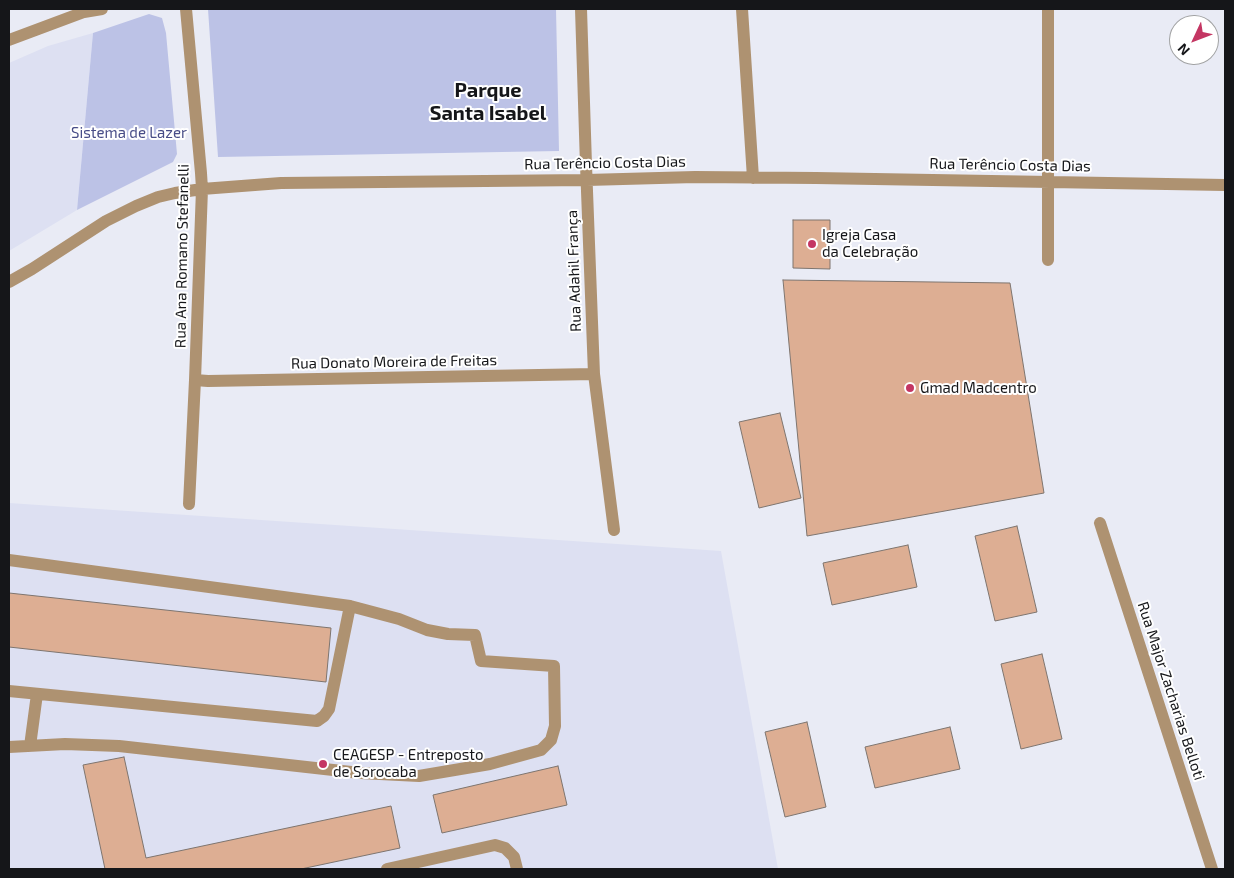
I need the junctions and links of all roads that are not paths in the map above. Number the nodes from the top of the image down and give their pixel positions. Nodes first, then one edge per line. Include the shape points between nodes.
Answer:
1 (102, 9) edge
2 (186, 9) edge
3 (582, 9) edge
4 (742, 9) edge
5 (1048, 9) edge
6 (9, 40) edge
7 (753, 178) junction
8 (587, 180) junction
9 (1048, 182) junction
10 (1225, 185) edge
11 (202, 189) junction
12 (1048, 260) dead end
13 (9, 282) edge
14 (594, 374) junction
15 (195, 380) junction
16 (188, 504) dead end
17 (1100, 522) dead end
18 (614, 530) dead end
19 (9, 560) edge
20 (350, 606) junction
21 (9, 691) edge
22 (37, 694) junction
23 (30, 746) junction
24 (9, 747) edge
25 (387, 869) edge
26 (517, 869) edge
27 (1212, 869) edge

1 - 6 street via 84,12
2 - 11 street, Rua Ana Romano Stefanelli
3 - 8 street, Rua Adahil França
4 - 7 street
5 - 9 street
7 - 8 street, Rua Terêncio Costa Dias
7 - 9 street, Rua Terêncio Costa Dias
8 - 11 street, Rua Terêncio Costa Dias via 282,183
8 - 14 street, Rua Adahil França
9 - 10 street, Rua Terêncio Costa Dias
9 - 12 street
11 - 13 street, Rua Terêncio Costa Dias via 158,197 136,206 106,221
11 - 15 street, Rua Ana Romano Stefanelli
14 - 15 street, Rua Donato Moreira de Freitas
14 - 18 street, Rua Adahil França
15 - 16 street, Rua Ana Romano Stefanelli
17 - 27 street, Rua Major Zacharias Belloti
19 - 20 street
20 - 22 street via 329,709 317,721
20 - 23 street via 427,630 475,635 480,661 554,666 555,726 551,740 541,750 490,764 420,776 360,773 118,746
21 - 22 street
22 - 23 street
23 - 24 street
25 - 26 street via 496,845 514,857

